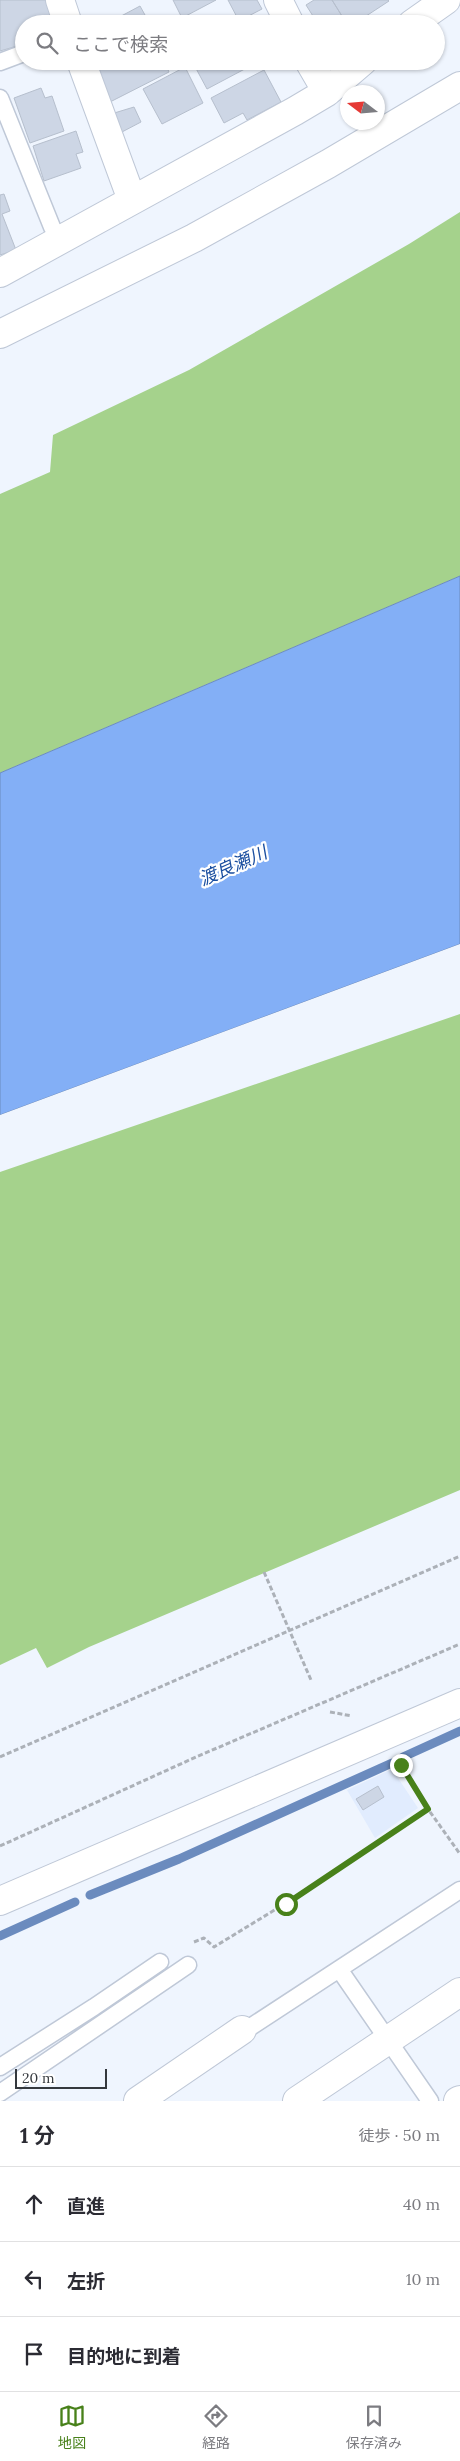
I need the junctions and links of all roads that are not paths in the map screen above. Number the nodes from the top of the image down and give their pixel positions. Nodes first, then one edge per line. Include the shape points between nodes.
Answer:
1 (60, 0) edge
2 (278, 0) edge
3 (446, 0) edge
4 (65, 15) edge
5 (286, 15) edge
6 (425, 15) edge
7 (15, 56) edge
8 (0, 62) edge
9 (84, 70) edge
10 (314, 70) edge
11 (353, 70) edge
12 (460, 86) edge
13 (327, 92) junction
14 (0, 98) edge
15 (132, 200) junction
16 (60, 241) junction
17 (0, 272) edge
18 (0, 334) edge
19 (460, 1703) edge
20 (460, 1890) edge
21 (0, 1901) edge
22 (160, 1962) road end
23 (188, 1965) dead end
24 (339, 1969) junction
25 (460, 1992) edge
26 (242, 2030) joint
27 (386, 2040) junction
28 (0, 2067) edge
29 (0, 2093) edge
30 (138, 2101) edge
31 (297, 2101) edge
32 (430, 2101) edge

1 - 4 street
2 - 5 street
3 - 6 street
7 - 8 lane
9 - 15 street
10 - 13 street
11 - 13 street
12 - 18 street via 202,233
13 - 15 street
14 - 16 lane
15 - 16 street
16 - 17 street
19 - 21 street
20 - 24 lane
22 - 28 lane
23 - 29 lane
24 - 26 lane
24 - 27 lane
25 - 27 street
26 - 30 street
27 - 31 street
27 - 32 lane

